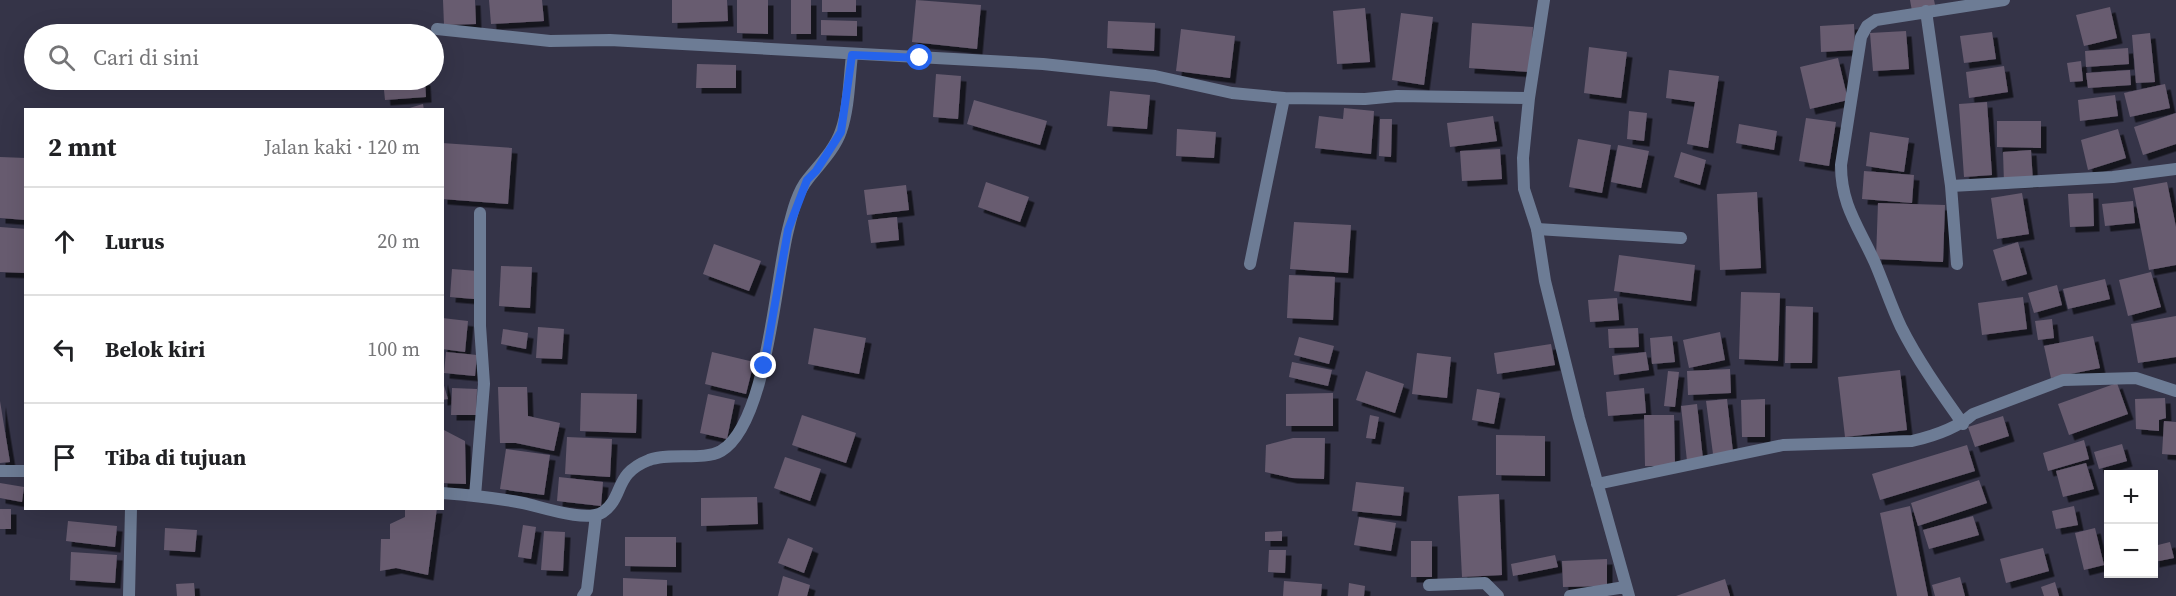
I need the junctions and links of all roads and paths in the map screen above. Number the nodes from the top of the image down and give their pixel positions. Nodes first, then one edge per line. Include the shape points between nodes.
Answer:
1 (1544, 0) edge
2 (2004, 0) edge
3 (1926, 11) junction
4 (444, 30) edge
5 (852, 55) junction
6 (1284, 98) junction
7 (1529, 98) junction
8 (2176, 169) edge
9 (1951, 186) junction
10 (480, 213) dead end
11 (1537, 229) junction
12 (1681, 238) dead end
13 (1250, 264) dead end
14 (1957, 264) dead end
15 (2176, 391) edge
16 (1963, 424) junction
17 (0, 471) edge
18 (24, 471) edge
19 (1597, 484) junction
20 (444, 493) edge
21 (475, 496) junction
22 (131, 510) edge
23 (596, 515) junction
24 (1429, 585) dead end
25 (1627, 592) edge
26 (129, 596) edge
27 (583, 596) edge
28 (1498, 596) edge
29 (1570, 596) edge

1 - 7 street
2 - 3 street
3 - 9 street
3 - 16 street via 1876,20 1861,37 1843,145 1841,184 1851,217 1900,326
4 - 5 street via 550,41 609,40
5 - 6 street via 1043,64 1155,76 1232,93
5 - 23 street via 841,132 807,180 788,230 759,390 747,417 731,442 720,451 663,457 629,470 610,505
6 - 7 street
6 - 13 street
7 - 11 street via 1524,189
8 - 9 street
9 - 14 street
10 - 21 street via 484,384
11 - 12 street
11 - 19 street via 1545,281
15 - 16 street via 2136,378 2063,380 1973,414
16 - 19 street via 1912,441 1783,445
17 - 18 street
19 - 25 street
20 - 21 street
21 - 23 street via 562,513
22 - 26 street
23 - 27 street
24 - 28 street via 1485,583
25 - 29 street

